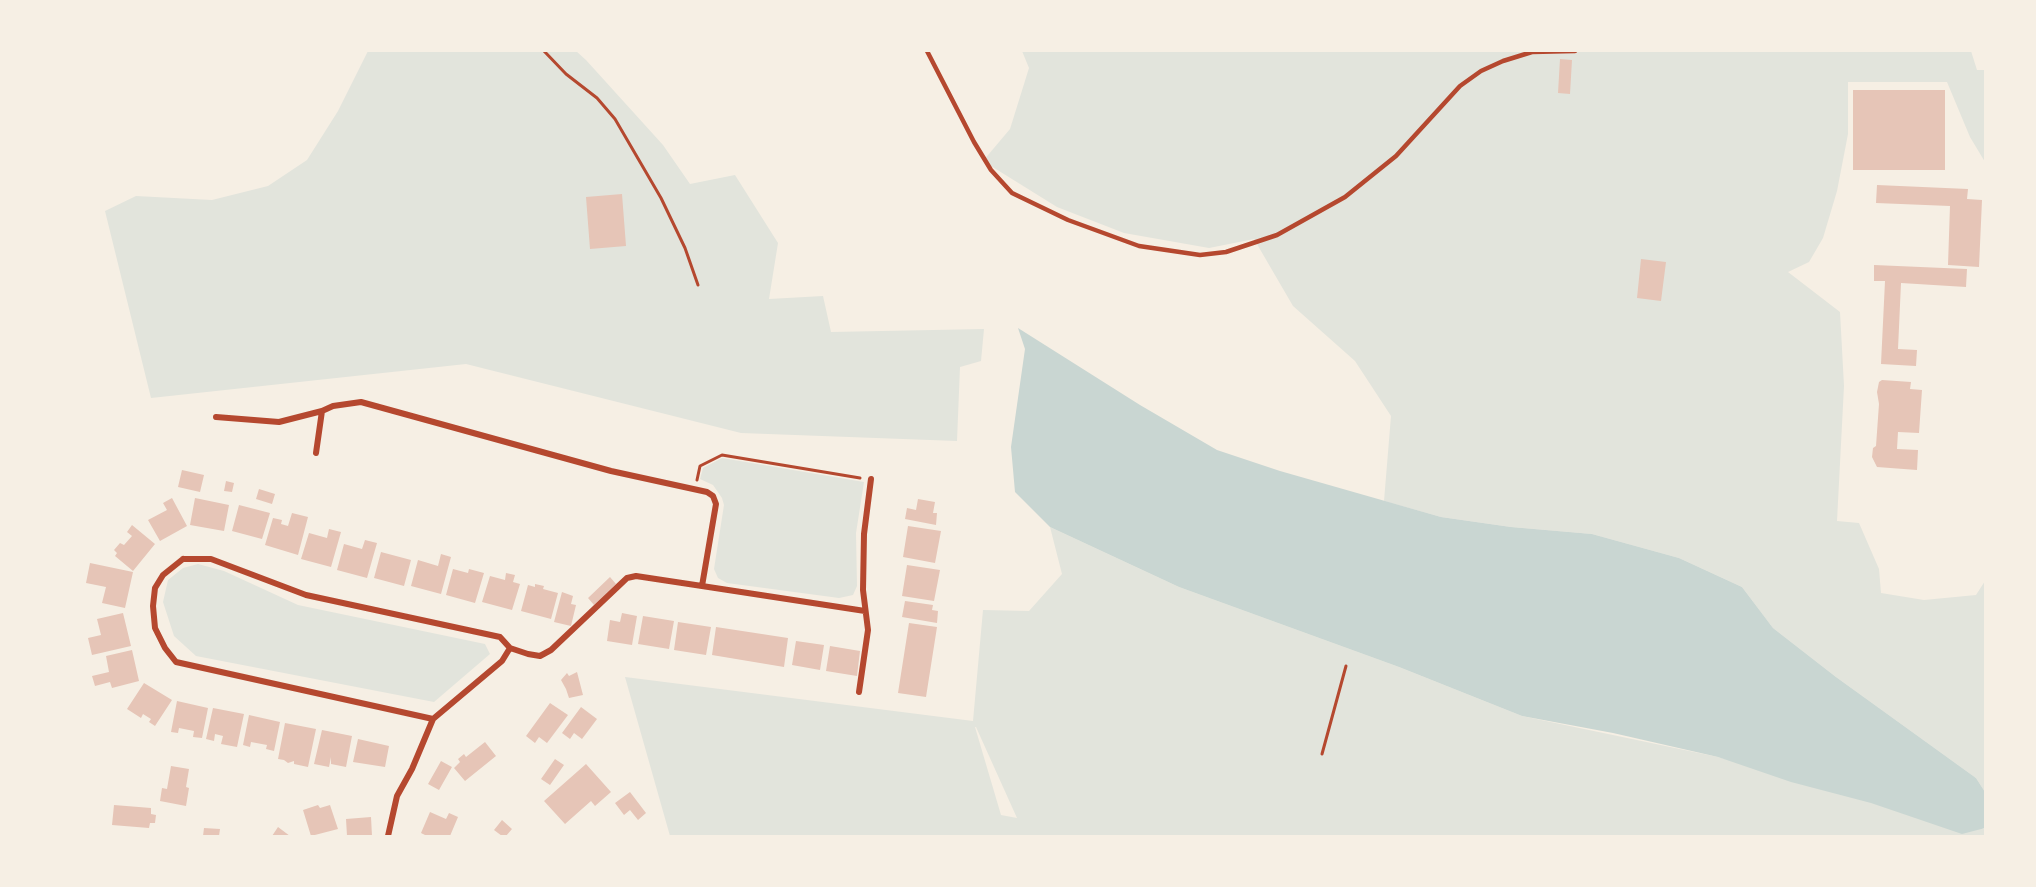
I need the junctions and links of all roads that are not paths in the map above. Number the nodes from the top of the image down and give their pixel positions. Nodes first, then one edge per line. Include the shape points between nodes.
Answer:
1 (927, 51) edge
2 (1575, 51) edge
3 (322, 411) junction
4 (216, 417) dead end
5 (316, 453) dead end
6 (871, 479) road end
7 (702, 585) junction
8 (865, 611) junction
9 (510, 648) junction
10 (859, 692) dead end
11 (433, 719) junction
12 (388, 836) edge

1 - 2 lane via 974,142 991,170 1012,193 1068,220 1139,246 1200,255 1226,252 1277,236 1345,197 1396,156 1460,86 1481,71 1532,52
3 - 4 street via 279,422
3 - 5 street
3 - 7 street via 347,403 377,405 713,496 716,504
6 - 8 street via 864,534
7 - 8 street
7 - 9 street via 627,578 551,650 540,656
8 - 10 street via 868,630
9 - 11 street via 502,661
9 - 11 street via 500,637 306,594 211,559 183,559 163,575 155,588 155,628 176,662
11 - 12 street via 398,796

